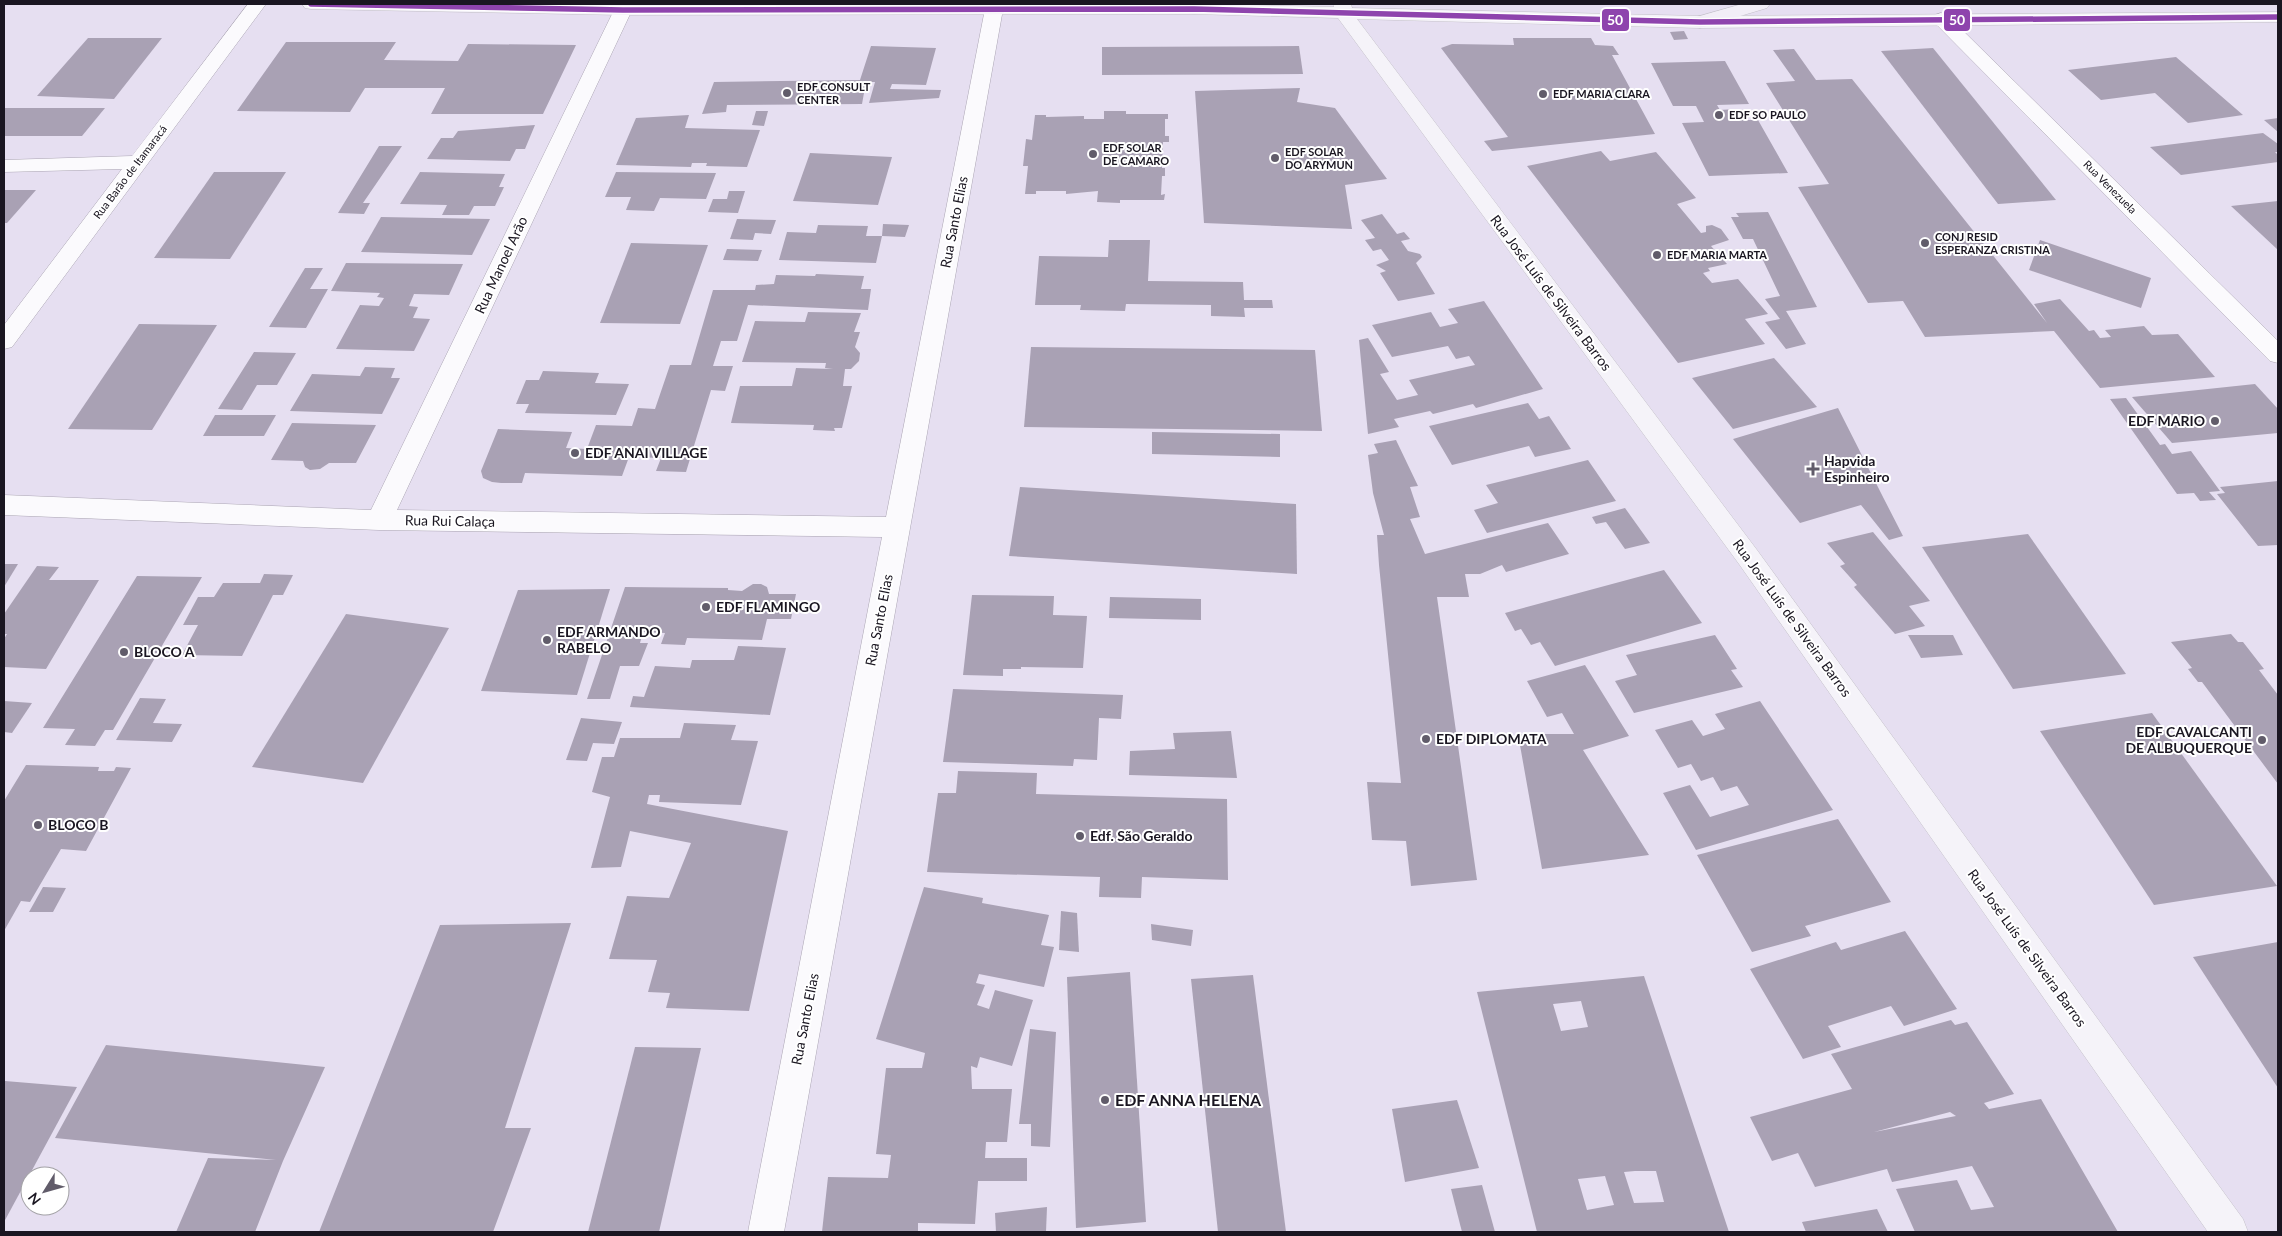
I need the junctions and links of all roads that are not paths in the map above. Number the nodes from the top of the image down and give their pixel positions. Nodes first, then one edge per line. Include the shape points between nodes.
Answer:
1 (258, 4) edge
2 (311, 4) edge
3 (1761, 4) edge
4 (1186, 6) edge
5 (1343, 8) edge
6 (994, 9) junction
7 (623, 10) junction
8 (2278, 16) edge
9 (1941, 19) junction
10 (1700, 22) junction
11 (137, 162) junction
12 (4, 166) edge
13 (4, 341) edge
14 (2278, 355) edge
15 (4, 505) edge
16 (379, 520) junction
17 (896, 527) junction
18 (766, 1232) edge
19 (2230, 1232) edge

1 - 11 street, Rua Barão de Itamaracá
2 - 7 main road
3 - 10 highway
4 - 5 main road
4 - 6 main road
5 - 10 main road
5 - 19 main road, Rua José Luís de Silveira Barros via 1360,37 1748,557
6 - 7 main road
6 - 17 street, Rua Santo Elias
7 - 16 street, Rua Manoel Arão
8 - 9 main road
9 - 10 main road
9 - 14 street, Rua Venezuela
11 - 12 street
11 - 13 street, Rua Barão de Itamaracá
15 - 16 street, Rua Rui Calaça
16 - 17 street, Rua Rui Calaça
17 - 18 street, Rua Santo Elias

